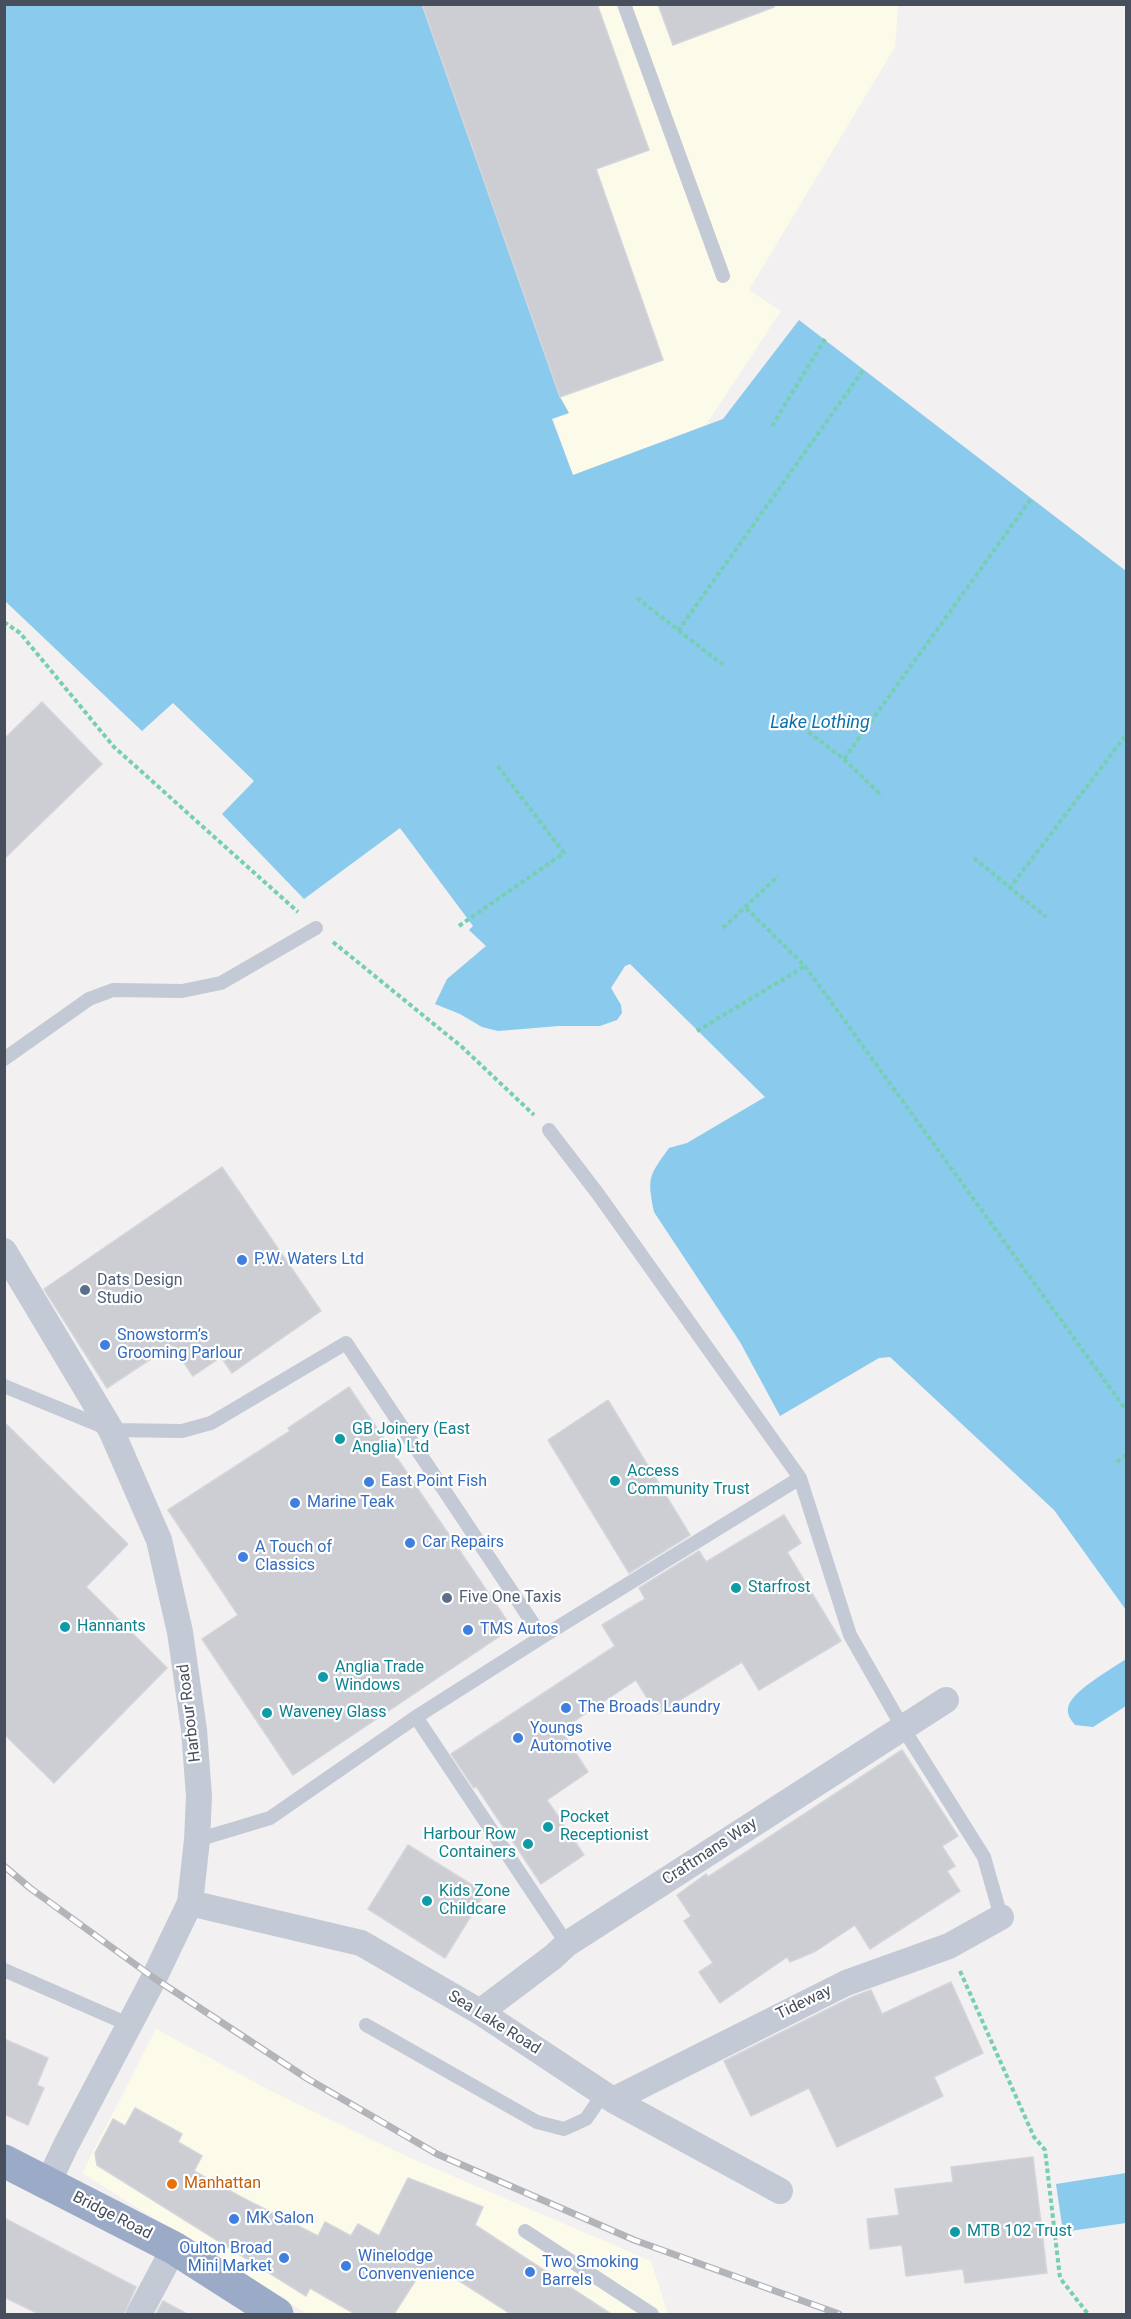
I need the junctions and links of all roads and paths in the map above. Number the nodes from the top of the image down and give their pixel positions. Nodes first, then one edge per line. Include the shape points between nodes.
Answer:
1 (624, 4) edge
2 (723, 276) dead end
3 (825, 339) dead end
4 (864, 369) dead end
5 (771, 426) dead end
6 (1031, 499) dead end
7 (637, 598) dead end
8 (4, 622) edge
9 (678, 631) junction
10 (723, 665) dead end
11 (808, 732) dead end
12 (1126, 735) edge
13 (844, 759) junction
14 (496, 764) dead end
15 (882, 796) dead end
16 (974, 858) dead end
17 (778, 876) dead end
18 (1009, 889) junction
19 (746, 908) junction
20 (1046, 917) dead end
21 (459, 926) dead end
22 (316, 928) junction
23 (723, 928) dead end
24 (805, 966) junction
25 (697, 1031) dead end
26 (4, 1059) edge
27 (549, 1130) joint
28 (4, 1251) edge
29 (4, 1386) edge
30 (1126, 1410) edge
31 (111, 1430) junction
32 (1126, 1455) edge
33 (1117, 1462) dead end
34 (800, 1478) junction
35 (542, 1637) junction
36 (946, 1700) dead end
37 (416, 1717) junction
38 (903, 1728) junction
39 (197, 1840) junction
40 (190, 1903) junction
41 (1001, 1917) joint
42 (567, 1944) junction
43 (949, 1946) junction
44 (4, 1970) edge
45 (480, 2012) junction
46 (130, 2025) junction
47 (366, 2025) dead end
48 (608, 2097) junction
49 (4, 2161) edge
50 (48, 2183) junction
51 (780, 2191) dead end
52 (525, 2230) dead end
53 (174, 2248) junction
54 (139, 2314) edge
55 (277, 2314) edge
56 (652, 2314) edge
57 (1088, 2314) edge

1 - 2 lane
3 - 5 path
4 - 9 path
6 - 13 path
7 - 9 path
8 - 22 path via 20,633 114,747
9 - 10 path
11 - 13 path
12 - 18 path
13 - 15 path
14 - 21 path via 564,853
16 - 18 path
17 - 19 path
18 - 20 path
19 - 23 path
19 - 24 path
22 - 26 lane via 221,983 182,991 113,990 89,999
22 - 27 path via 462,1047
24 - 25 path
24 - 30 path
27 - 34 lane
28 - 31 street, Harbour Road
29 - 31 lane
31 - 35 lane via 182,1431 211,1423 346,1343
31 - 39 street, Harbour Road via 159,1540 180,1632 195,1730
32 - 33 path
34 - 35 lane
34 - 38 lane via 850,1635
35 - 37 lane
36 - 38 street, Craftmans Way
37 - 39 lane via 270,1818
37 - 42 lane
38 - 41 lane via 984,1857
38 - 42 street, Craftmans Way
39 - 40 street, Harbour Road
40 - 45 street, Sea Lake Road via 361,1943
40 - 46 street, Harbour Road
41 - 43 street, Tideway
42 - 45 street, Craftmans Way
43 - 48 street, Tideway via 846,1983
43 - 57 path via 1034,2137 1045,2150 1060,2278
44 - 46 lane
45 - 48 street, Sea Lake Road
46 - 50 street, Harbour Road
47 - 48 lane via 537,2122 564,2130 586,2119
48 - 51 street, Sea Lake Road
49 - 50 highway, Bridge Road
50 - 53 highway, Bridge Road
52 - 56 lane
53 - 54 street
53 - 55 highway, Bridge Road

